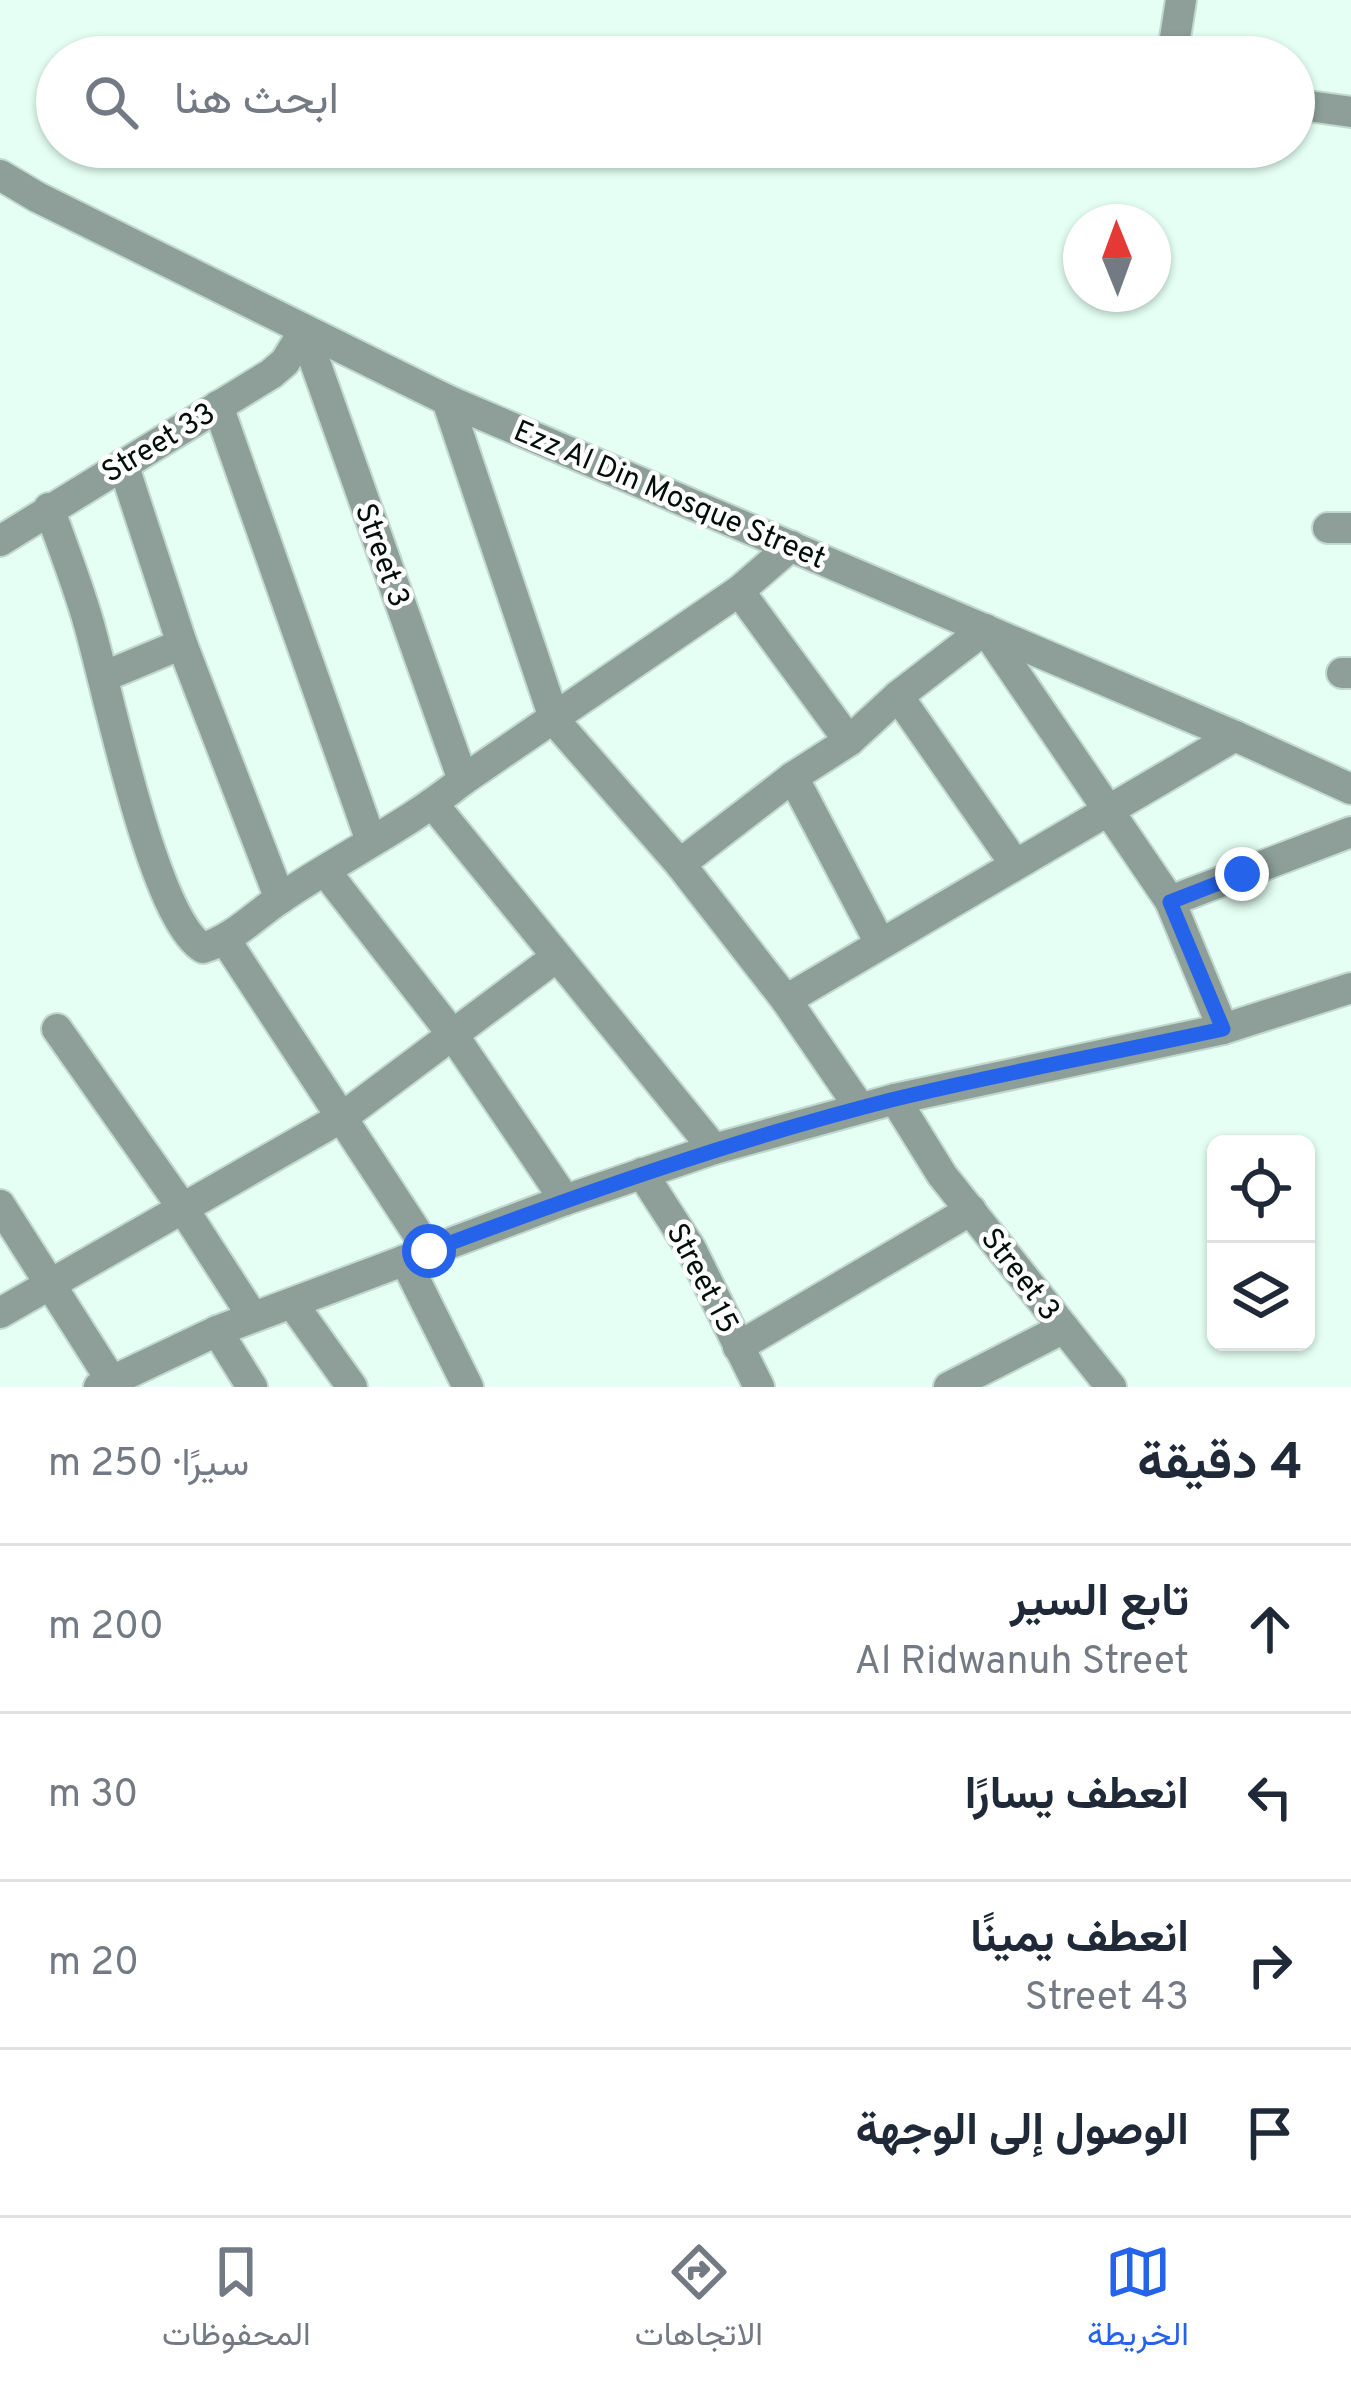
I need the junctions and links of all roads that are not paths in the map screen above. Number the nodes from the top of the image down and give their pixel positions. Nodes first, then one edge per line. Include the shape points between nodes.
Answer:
1 (1181, 0) edge
2 (1175, 36) edge
3 (1315, 107) edge
4 (1351, 112) edge
5 (0, 175) edge
6 (304, 331) junction
7 (447, 400) junction
8 (218, 406) junction
9 (123, 464) junction
10 (50, 508) junction
11 (0, 541) edge
12 (791, 546) junction
13 (739, 591) junction
14 (985, 629) junction
15 (182, 644) junction
16 (103, 677) junction
17 (898, 696) junction
18 (555, 721) junction
19 (1235, 736) junction
20 (849, 741) junction
21 (793, 777) junction
22 (463, 780) junction
23 (1351, 789) edge
24 (434, 804) junction
25 (1107, 814) junction
26 (1351, 832) edge
27 (371, 841) junction
28 (680, 864) junction
29 (1015, 864) junction
30 (325, 871) junction
31 (280, 899) junction
32 (1170, 902) junction
33 (226, 941) junction
34 (880, 943) junction
35 (555, 958) junction
36 (1351, 988) edge
37 (786, 1000) junction
38 (57, 1029) dead end
39 (1223, 1029) junction
40 (453, 1035) junction
41 (895, 1099) junction
42 (860, 1108) junction
43 (344, 1117) junction
44 (714, 1149) junction
45 (642, 1173) junction
46 (566, 1200) junction
47 (0, 1205) edge
48 (182, 1207) junction
49 (970, 1210) junction
50 (417, 1256) junction
51 (49, 1282) junction
52 (292, 1303) junction
53 (0, 1313) edge
54 (253, 1317) junction
55 (1064, 1328) junction
56 (217, 1331) junction
57 (738, 1347) junction
58 (103, 1385) edge
59 (252, 1387) edge
60 (352, 1387) edge
61 (468, 1387) edge
62 (759, 1387) edge
63 (950, 1387) edge
64 (1111, 1387) edge

1 - 2 street
3 - 4 street
5 - 6 street, Ezz Al Din Mosque Street
6 - 7 street, Ezz Al Din Mosque Street
6 - 8 street, Street 33 via 285,362
6 - 22 street, Street 3
7 - 12 street, Ezz Al Din Mosque Street
7 - 18 street
8 - 9 street, Street 33
8 - 27 street
9 - 10 street, Street 33
9 - 15 street
10 - 11 street, Street 33
10 - 16 street
12 - 13 street
12 - 14 street, Ezz Al Din Mosque Street
13 - 18 street
13 - 20 street
14 - 17 street
14 - 19 street, Ezz Al Din Mosque Street
14 - 25 street
15 - 16 street
15 - 31 street
16 - 33 street via 131,793 171,902 196,944
17 - 20 street
17 - 29 street
18 - 22 street
18 - 28 street
19 - 23 street, Ezz Al Din Mosque Street
19 - 25 street
20 - 21 street
21 - 28 street
21 - 34 street
22 - 24 street
24 - 27 street
24 - 35 street
25 - 29 street
25 - 32 street
26 - 32 street
27 - 30 street
28 - 37 street
29 - 34 street
30 - 31 street
30 - 40 street
31 - 33 street
32 - 39 street
33 - 43 street
34 - 37 street
35 - 40 street
35 - 44 street
36 - 39 street
37 - 42 street
38 - 48 street
39 - 41 street
40 - 43 street
40 - 46 street
41 - 42 street
41 - 49 street, Street 3
42 - 44 street
43 - 48 street
43 - 50 street
44 - 45 street
45 - 46 street
45 - 57 street, Street 15
46 - 50 street
47 - 51 street
48 - 51 street
48 - 54 street
49 - 55 street, Street 3
49 - 57 street
50 - 52 street
50 - 61 street
51 - 53 street
51 - 58 street
52 - 54 street
52 - 60 street
54 - 56 street
55 - 63 street
55 - 64 street, Street 3
56 - 58 street
56 - 59 street
57 - 62 street, Street 15

